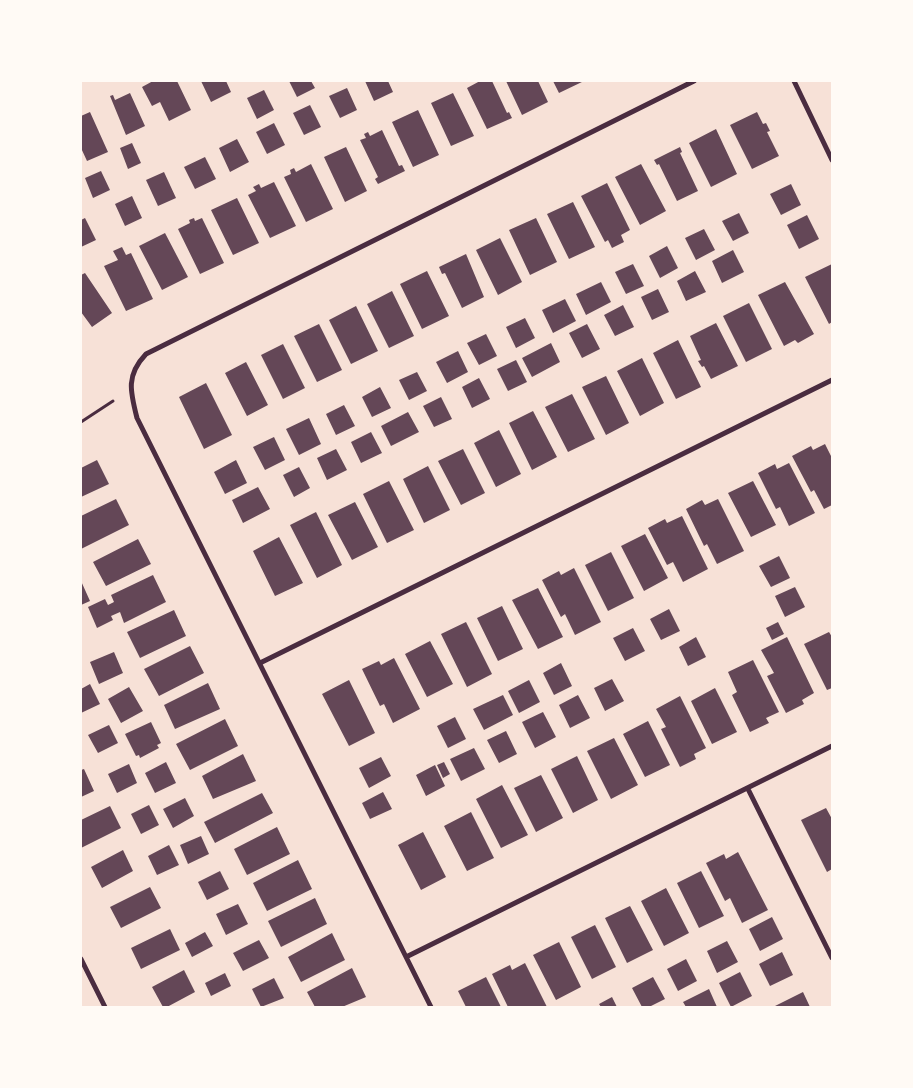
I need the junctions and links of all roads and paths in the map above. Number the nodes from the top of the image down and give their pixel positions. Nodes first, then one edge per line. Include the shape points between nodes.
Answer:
1 (694, 81) edge
2 (794, 81) edge
3 (832, 160) edge
4 (832, 380) edge
5 (113, 401) dead end
6 (81, 422) edge
7 (260, 663) junction
8 (832, 746) edge
9 (748, 789) junction
10 (406, 956) junction
11 (832, 958) edge
12 (81, 959) edge
13 (105, 1007) edge
14 (430, 1007) edge

1 - 7 street via 146,354 135,365 130,390 136,418
2 - 3 street
4 - 7 street
5 - 6 path
7 - 10 street
8 - 9 street
9 - 10 street
9 - 11 street
10 - 14 street
12 - 13 street

